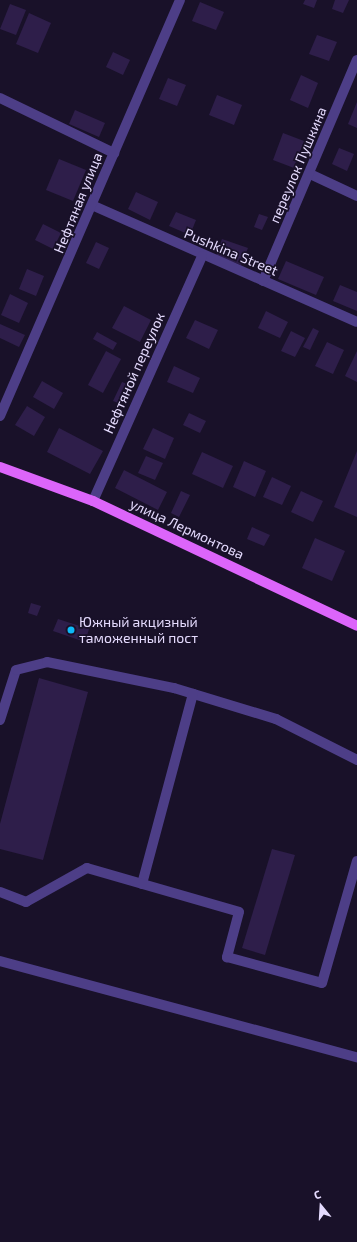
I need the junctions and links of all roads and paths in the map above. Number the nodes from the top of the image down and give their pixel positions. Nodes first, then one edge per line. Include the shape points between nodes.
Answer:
1 (180, 0) edge
2 (357, 60) edge
3 (0, 98) edge
4 (114, 153) junction
5 (310, 174) junction
6 (357, 196) edge
7 (94, 206) junction
8 (202, 256) junction
9 (263, 281) junction
10 (357, 322) edge
11 (0, 416) edge
12 (0, 468) edge
13 (93, 501) junction
14 (357, 626) edge
15 (193, 694) junction
16 (0, 720) edge
17 (357, 760) edge
18 (357, 862) edge
19 (142, 884) junction
20 (0, 892) edge
21 (0, 961) edge
22 (357, 1057) edge

1 - 4 street, Нефтяная улица
2 - 5 street, переулок Пушкина
3 - 4 street
4 - 7 street, Нефтяная улица
5 - 6 street
5 - 9 street, переулок Пушкина
7 - 8 street, Pushkina Street
7 - 11 street, Нефтяная улица
8 - 9 street, Pushkina Street
8 - 13 street, Нефтяной переулок
9 - 10 street, Pushkina Street
12 - 13 main road, улица Лермонтова
13 - 14 main road, улица Лермонтова
15 - 16 street via 47,662 16,670
15 - 17 street via 276,719
15 - 19 street
18 - 19 street via 322,983 227,957 239,912
19 - 20 street via 87,868 26,902
21 - 22 street

